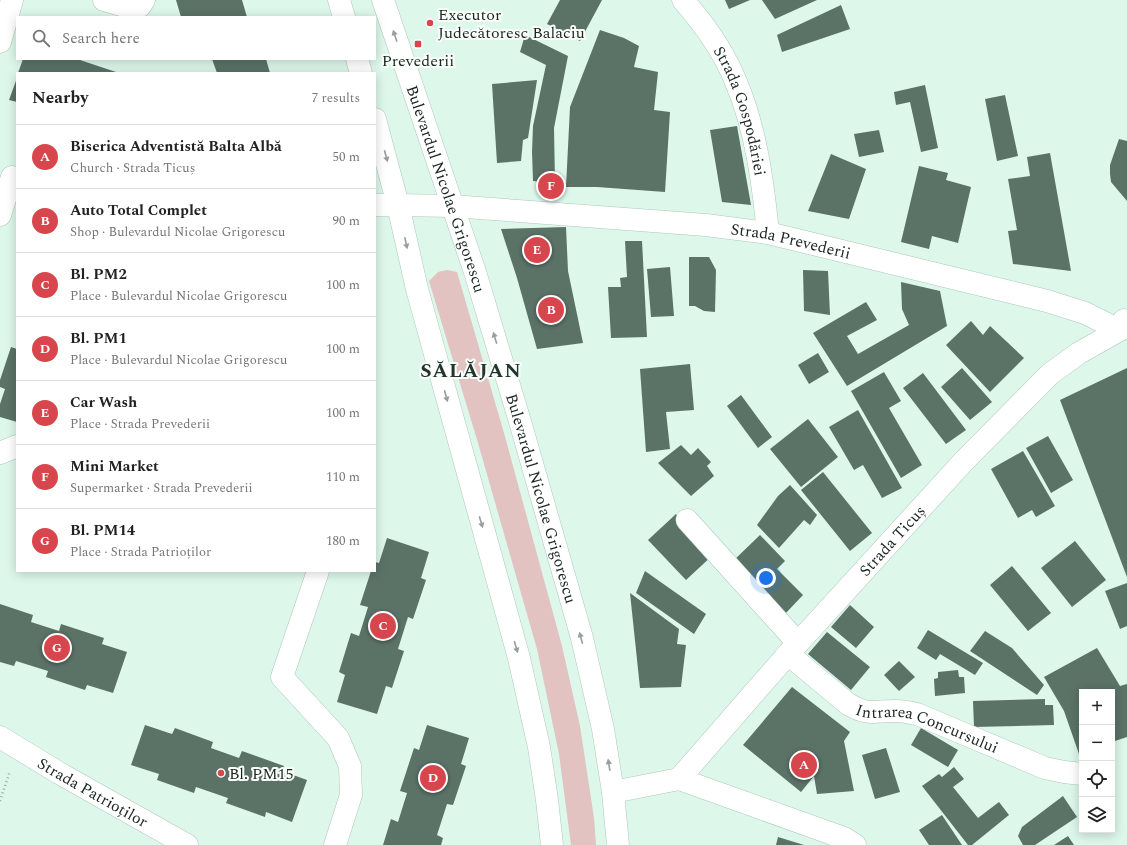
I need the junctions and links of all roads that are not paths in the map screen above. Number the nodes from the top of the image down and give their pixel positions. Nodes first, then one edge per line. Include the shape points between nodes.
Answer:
1 (12, 0) edge
2 (104, 0) edge
3 (144, 0) edge
4 (339, 0) edge
5 (383, 0) edge
6 (683, 0) edge
7 (344, 16) edge
8 (0, 42) edge
9 (357, 60) edge
10 (361, 72) edge
11 (376, 123) edge
12 (10, 176) edge
13 (376, 205) edge
14 (398, 205) junction
15 (452, 206) junction
16 (0, 215) edge
17 (768, 234) junction
18 (1124, 323) edge
19 (16, 446) edge
20 (0, 453) edge
21 (687, 520) dead end
22 (318, 572) edge
23 (793, 648) junction
24 (9, 743) edge
25 (1079, 774) edge
26 (679, 779) junction
27 (613, 792) junction
28 (847, 843) edge
29 (187, 845) edge
30 (335, 845) edge
31 (552, 845) edge
32 (618, 845) edge

1 - 8 street
2 - 3 street via 128,7 140,6
4 - 7 street
15 -> 5 street, Bulevardul Nicolae Grigorescu
6 - 17 street, Strada Gospodăriei via 718,48 736,81 755,144
9 - 10 street
11 -> 14 street
12 - 16 street
13 - 14 street
14 - 15 street, Strada Prevederii
14 -> 31 street via 417,288 519,658 539,747
15 - 17 street, Strada Prevederii via 706,225
27 -> 15 street, Bulevardul Nicolae Grigorescu via 603,730 582,638 475,272
17 - 18 street, Strada Prevederii via 1054,303 1085,314
18 - 23 street, Strada Ticuș via 1050,374 964,461
19 - 20 street
21 - 23 street, Intrarea Concursului
22 - 30 street via 282,678 338,738 350,766 351,795
23 - 25 street, Intrarea Concursului via 848,704 859,710 917,714 1045,768
23 - 26 street, Strada Ticuș
24 - 29 street, Strada Patrioților
26 - 27 street
26 - 28 street
27 - 32 street, Bulevardul Nicolae Grigorescu

